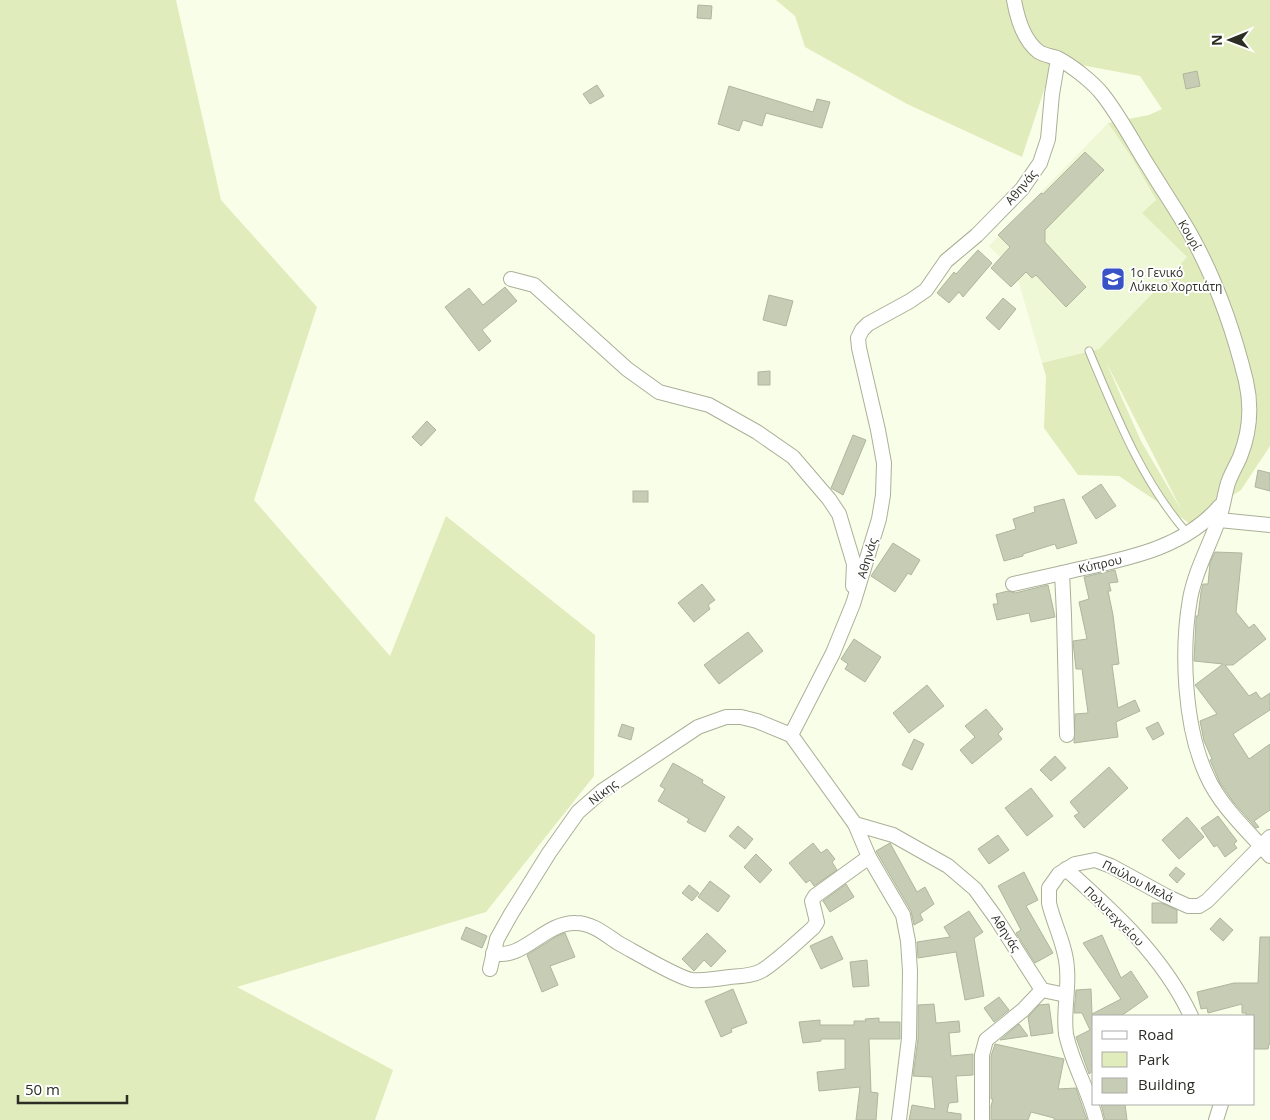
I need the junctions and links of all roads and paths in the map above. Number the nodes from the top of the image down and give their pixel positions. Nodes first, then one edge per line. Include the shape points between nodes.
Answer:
1 (1014, 0) edge
2 (1058, 59) junction
3 (510, 279) dead end
4 (1089, 351) dead end
5 (1224, 502) junction
6 (1218, 520) junction
7 (1270, 525) edge
8 (1187, 533) junction
9 (1062, 573) junction
10 (1012, 584) dead end
11 (853, 604) junction
12 (791, 735) junction
13 (1067, 735) dead end
14 (855, 824) junction
15 (1267, 847) edge
16 (869, 857) junction
17 (1066, 869) junction
18 (494, 953) junction
19 (490, 969) dead end
20 (1042, 990) junction
21 (1066, 995) junction
22 (1190, 1015) edge
23 (1222, 1105) edge
24 (1222, 1105) edge
25 (899, 1120) edge
26 (982, 1120) edge
27 (1096, 1120) edge
28 (1216, 1120) edge
29 (1226, 1120) edge

1 - 2 street, Κουρί via 1030,42 1040,53
2 - 5 street, Κουρί via 1094,85 1114,112 1192,236 1221,303 1246,380 1250,409 1247,435
2 - 11 street, Αθηνάς via 1048,139 1040,163 1022,189 946,261 926,290 868,324 858,338 884,463 879,519
3 - 11 street via 534,285 627,369 659,392 709,405 793,457 839,514 854,564
4 - 8 lane via 1140,464
5 - 6 street, Κουρί
5 - 8 street, Κύπρου via 1211,517
6 - 7 street
6 - 15 street, Κουρί via 1200,562 1190,598 1185,650 1186,693 1195,741 1207,777 1229,811
8 - 9 street, Κύπρου via 1161,548
9 - 10 street
9 - 13 street, Κύπρου
11 - 12 street, Αθηνάς via 833,653
12 - 14 street
12 - 18 street, Νίκης via 741,716 726,717 698,727 602,791 578,812 549,854 497,939
14 - 16 street
14 - 20 street, Αθηνάς via 893,835 948,866 975,889
15 - 17 street, Παύλου Μελά via 1199,906 1188,906 1099,861 1086,861
16 - 18 street via 814,896 812,902 817,922 813,928 763,970 752,975 690,980 590,925 578,923 565,923 553,928 511,953
16 - 25 street via 903,914 908,941 909,1038
17 - 21 street, Παύλου Μελά via 1050,885 1048,894 1066,959
17 - 22 street, Πολυτεχνείου via 1134,932
18 - 19 street, Νίκης
20 - 21 street
20 - 26 street via 986,1040 982,1055
21 - 27 street, Παύλου Μελά via 1065,1024 1070,1050
23 - 28 street
24 - 29 street

